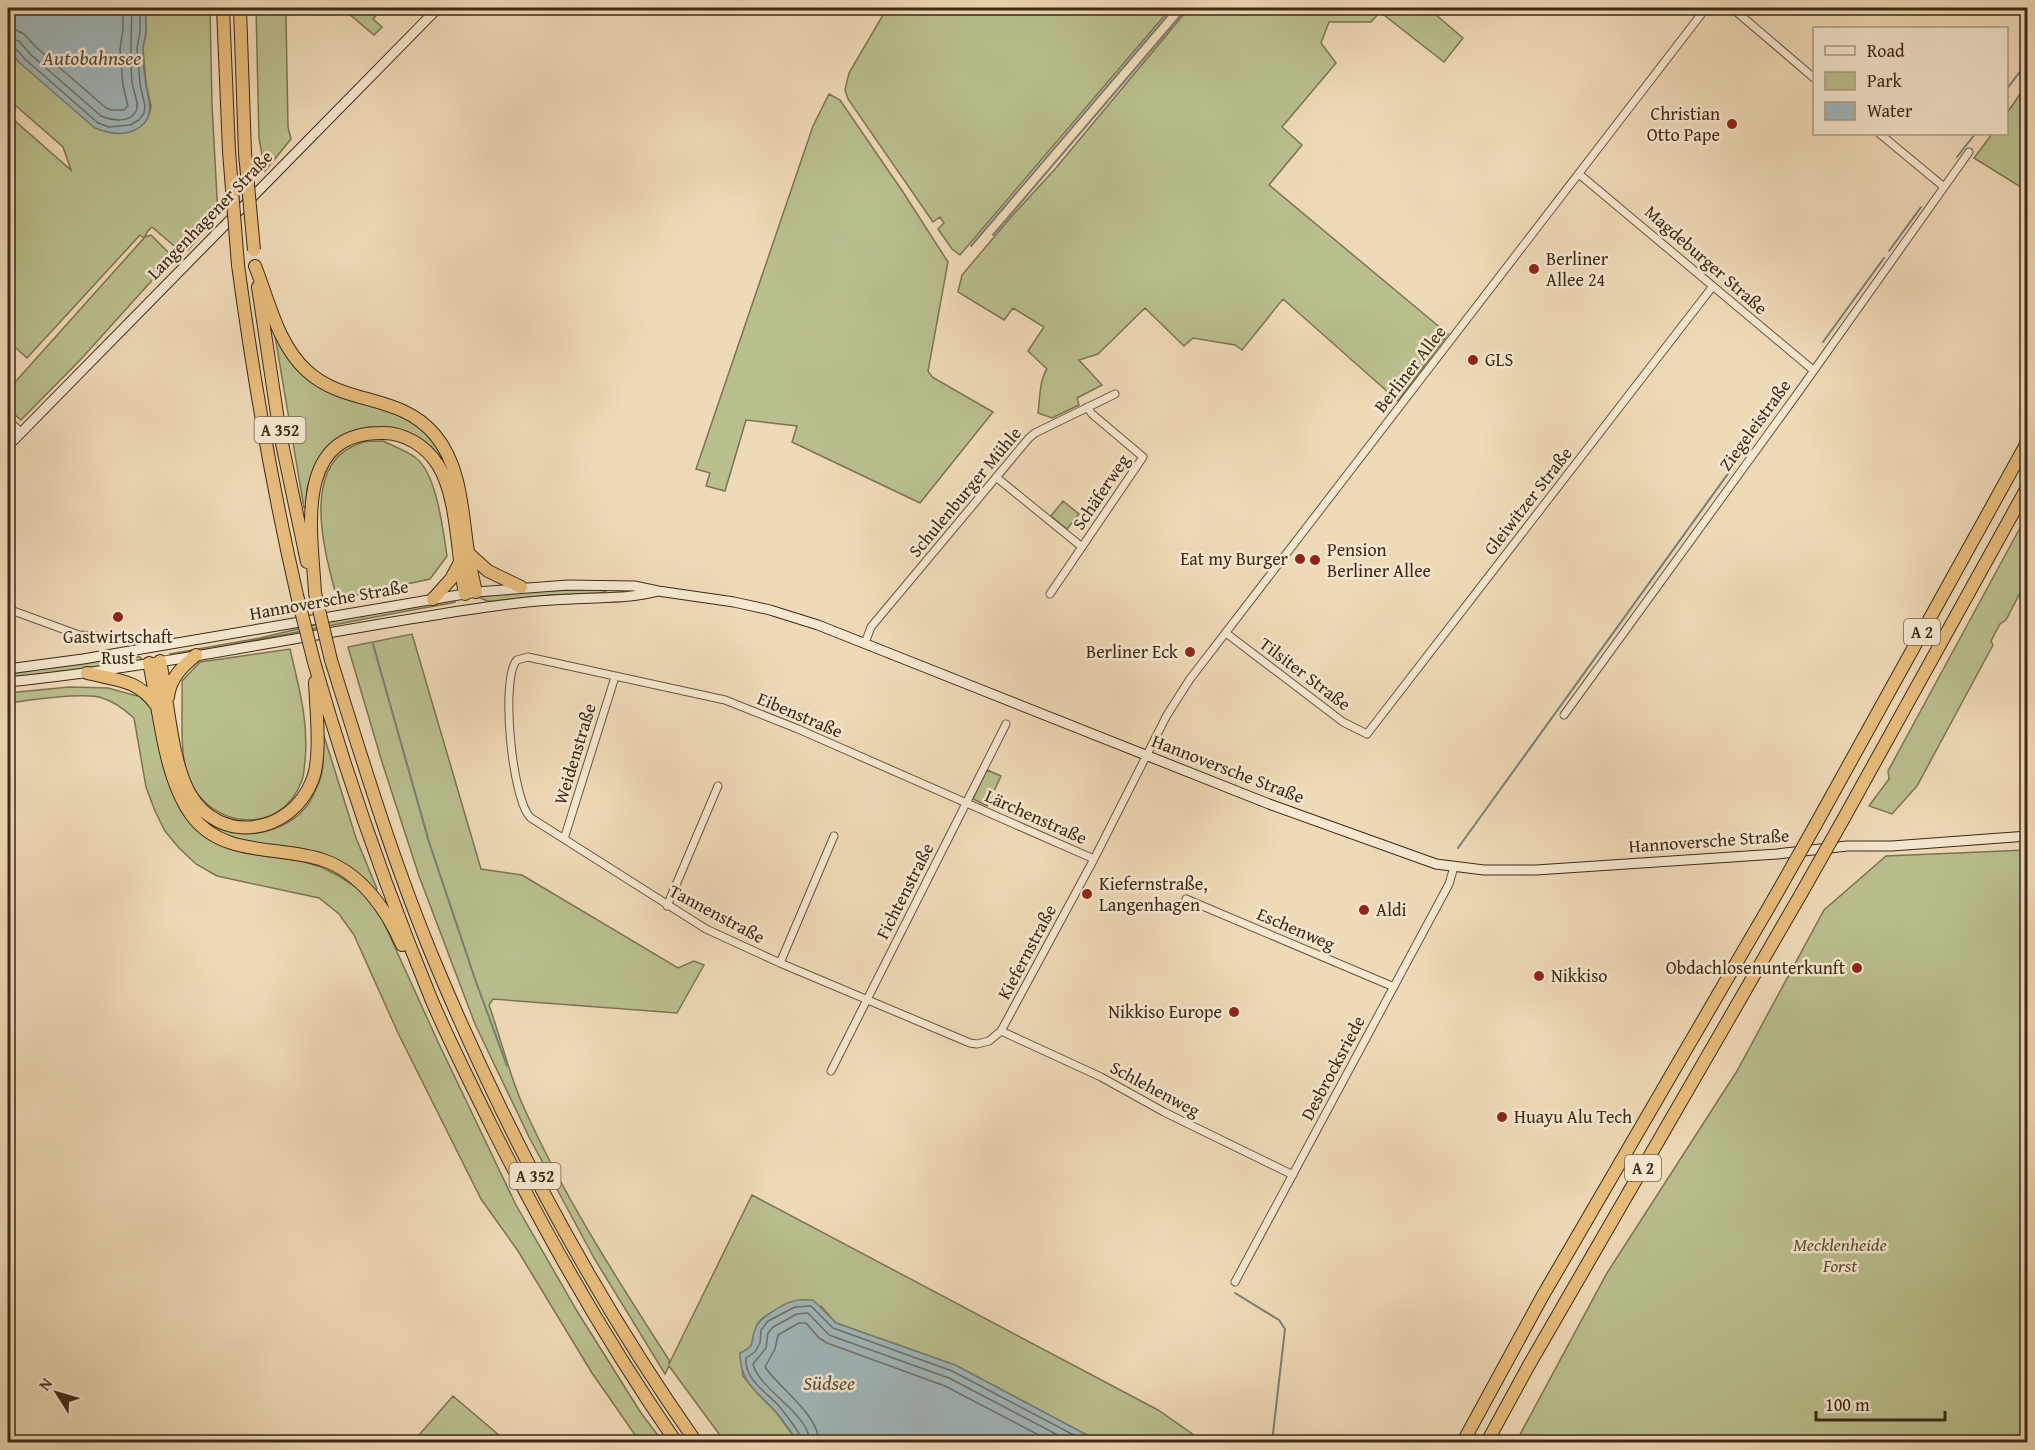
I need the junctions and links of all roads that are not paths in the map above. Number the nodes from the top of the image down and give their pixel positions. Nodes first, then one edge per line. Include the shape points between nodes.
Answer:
1 (223, 8) edge
2 (240, 8) edge
3 (438, 8) edge
4 (1706, 8) edge
5 (1732, 8) edge
6 (1813, 76) edge
7 (1881, 135) edge
8 (1969, 152) dead end
9 (1579, 174) junction
10 (1944, 187) junction
11 (255, 266) junction
12 (1713, 286) junction
13 (1813, 370) junction
14 (1115, 394) dead end
15 (1088, 407) junction
16 (8, 420) edge
17 (21, 432) junction
18 (2028, 441) edge
19 (8, 446) edge
20 (996, 477) junction
21 (2028, 486) edge
22 (1082, 547) junction
23 (468, 554) junction
24 (459, 564) junction
25 (521, 587) junction
26 (658, 591) junction
27 (315, 592) junction
28 (471, 593) junction
29 (1050, 594) dead end
30 (433, 599) junction
31 (8, 609) edge
32 (473, 609) junction
33 (1226, 633) junction
34 (97, 636) dead end
35 (865, 643) junction
36 (151, 647) junction
37 (196, 655) junction
38 (154, 662) junction
39 (314, 662) junction
40 (8, 669) edge
41 (87, 673) junction
42 (615, 677) junction
43 (8, 681) edge
44 (163, 706) junction
45 (1564, 715) dead end
46 (1006, 724) dead end
47 (1368, 734) joint
48 (1147, 756) junction
49 (718, 786) dead end
50 (966, 803) junction
51 (834, 836) dead end
52 (2028, 836) edge
53 (564, 839) junction
54 (1094, 859) junction
55 (1455, 867) junction
56 (1186, 898) dead end
57 (667, 906) junction
58 (780, 963) junction
59 (1394, 987) junction
60 (865, 1000) junction
61 (433, 1004) junction
62 (1001, 1031) junction
63 (831, 1071) dead end
64 (1293, 1175) junction
65 (1235, 1282) dead end
66 (676, 1443) edge
67 (696, 1443) edge
68 (1463, 1443) edge
69 (1487, 1443) edge

1 - 39 highway, A 352, bridge via 238,265 263,436
2 - 11 highway, A 352, bridge
3 - 17 main road, Langenhagener Straße
4 - 9 street, Berliner Allee
5 - 6 street
7 - 10 street
8 - 10 street, Ziegeleistraße
9 - 12 street, Magdeburger Straße
9 - 33 street, Berliner Allee
10 - 13 street, Ziegeleistraße
11 - 23 highway via 288,350 307,371 324,384 396,406 418,418 436,436 450,459 460,495
11 - 27 highway, A 352 via 280,434
12 - 13 street, Magdeburger Straße
12 - 47 street, Gleiwitzer Straße
13 - 45 street, Ziegeleistraße
14 - 15 street, Schulenburger Mühle
15 - 20 street, Schulenburger Mühle via 1035,433
15 - 22 street, Schäferweg via 1143,457
16 - 17 street
17 - 19 main road, Langenhagener Straße
18 - 68 highway, A 2, bridge via 1816,824 1542,1297
20 - 22 street, Schäferweg
20 - 35 street, Schulenburger Mühle via 871,627
21 - 69 highway, A 2, bridge via 1844,818
22 - 29 street, Schäferweg
23 - 25 highway via 488,572
23 - 28 highway
24 - 27 highway via 450,497 431,454 401,435 366,434 338,446 321,465 314,482 310,510
24 - 28 highway
24 - 30 highway
25 - 26 main road, Hannoversche Straße via 621,585
25 - 28 main road, Hannoversche Straße
26 - 32 main road, Hannoversche Straße
26 - 35 main road, Hannoversche Straße via 770,610
27 - 67 highway, A 352, bridge via 331,660 407,891 482,1069 591,1278
28 - 30 main road, Hannoversche Straße
28 - 32 main road
30 - 36 main road, Hannoversche Straße
31 - 34 street via 79,635
32 - 37 main road, Hannoversche Straße
33 - 47 street, Tilsiter Straße via 1343,722
33 - 48 street, Berliner Allee via 1190,679
35 - 48 main road, Hannoversche Straße
36 - 38 main road
36 - 40 main road, Hannoversche Straße
37 - 38 main road, Hannoversche Straße
37 - 44 highway via 175,677
38 - 41 main road, Hannoversche Straße
38 - 44 highway
39 - 44 highway via 317,753 313,780 300,803 284,818 265,826 230,825 202,810 183,780
39 - 61 highway, A 352 via 351,786
41 - 43 main road, Hannoversche Straße
41 - 44 highway via 137,685
42 - 50 street, Eibenstraße via 725,700
42 - 53 street, Weidenstraße
42 - 53 street, Tannenstraße via 528,657 517,660 511,670 512,757 522,805 526,814
44 - 61 highway via 169,766 182,801 194,818 225,841 324,860 344,870 375,899 399,939 420,990
46 - 50 street, Fichtenstraße
48 - 54 street, Kiefernstraße
48 - 55 main road, Hannoversche Straße via 1269,804 1436,864
49 - 57 street
50 - 54 street, Lärchenstraße
50 - 60 street, Fichtenstraße
51 - 58 street
52 - 55 main road, Hannoversche Straße via 1536,870
53 - 57 street, Tannenstraße
54 - 62 street, Kiefernstraße
55 - 59 street, Desbrocksriede
56 - 59 street, Eschenweg
57 - 58 street, Tannenstraße
58 - 60 street, Tannenstraße
59 - 64 street, Desbrocksriede
60 - 62 street via 970,1043 989,1041
60 - 63 street, Fichtenstraße
61 - 66 highway, A 352 via 527,1197 579,1291
62 - 64 street, Schlehenweg
64 - 65 street, Desbrocksriede

